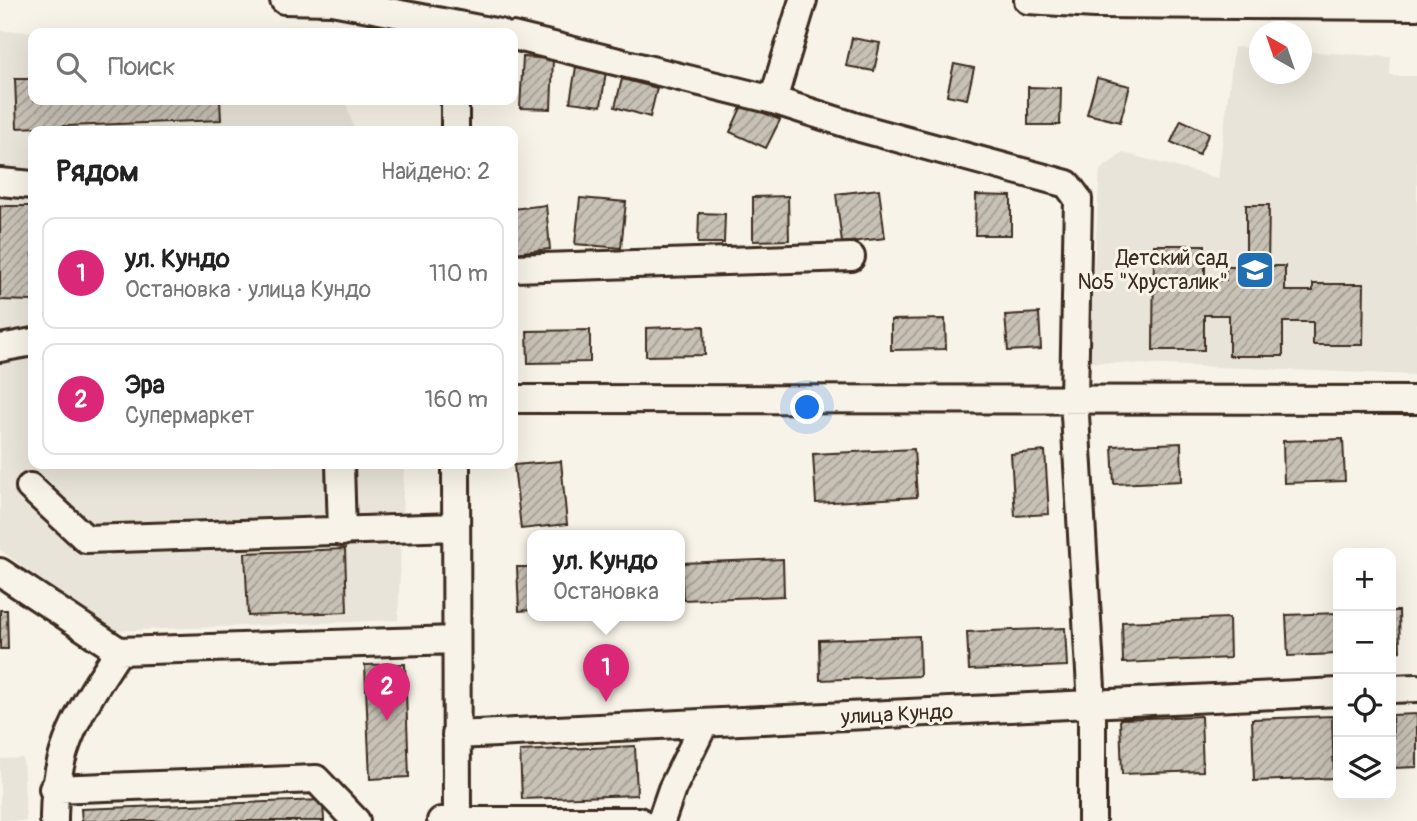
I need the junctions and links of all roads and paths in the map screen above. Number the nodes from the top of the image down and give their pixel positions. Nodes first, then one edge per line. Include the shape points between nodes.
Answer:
1 (284, 0) edge
2 (803, 0) edge
3 (1028, 0) edge
4 (1095, 2) edge
5 (1417, 6) edge
6 (456, 18) edge
7 (485, 28) edge
8 (518, 37) edge
9 (773, 100) junction
10 (455, 105) edge
11 (455, 126) edge
12 (0, 182) edge
13 (28, 185) edge
14 (851, 257) dead end
15 (518, 268) edge
16 (28, 343) edge
17 (0, 348) edge
18 (1074, 398) junction
19 (518, 399) edge
20 (1417, 400) edge
21 (340, 469) edge
22 (456, 469) edge
23 (30, 487) dead end
24 (456, 527) junction
25 (342, 532) junction
26 (0, 572) edge
27 (456, 640) junction
28 (119, 651) junction
29 (1417, 688) edge
30 (1396, 689) edge
31 (1333, 692) edge
32 (1092, 705) junction
33 (704, 724) junction
34 (456, 735) junction
35 (53, 789) junction
36 (54, 821) edge
37 (356, 821) edge
38 (452, 821) edge
39 (639, 821) edge
40 (662, 821) edge
41 (1091, 821) edge

1 - 6 street via 332,1
2 - 9 street
3 - 4 street
4 - 5 street
6 - 7 street
8 - 9 street
9 - 18 street via 1066,184 1078,199
10 - 11 street
12 - 13 street
14 - 15 street
16 - 17 street
18 - 19 street
18 - 20 street
18 - 32 street
21 - 25 street
22 - 24 street
23 - 25 street via 86,539
24 - 25 street
24 - 27 street
26 - 28 street
27 - 28 street
27 - 34 street
28 - 35 street via 69,732
29 - 30 street
31 - 32 street, улица Кундо
32 - 33 street, улица Кундо
32 - 41 street
33 - 34 street, улица Кундо
33 - 40 street via 672,789
34 - 38 street
35 - 36 street
35 - 37 street via 316,779
38 - 39 street

